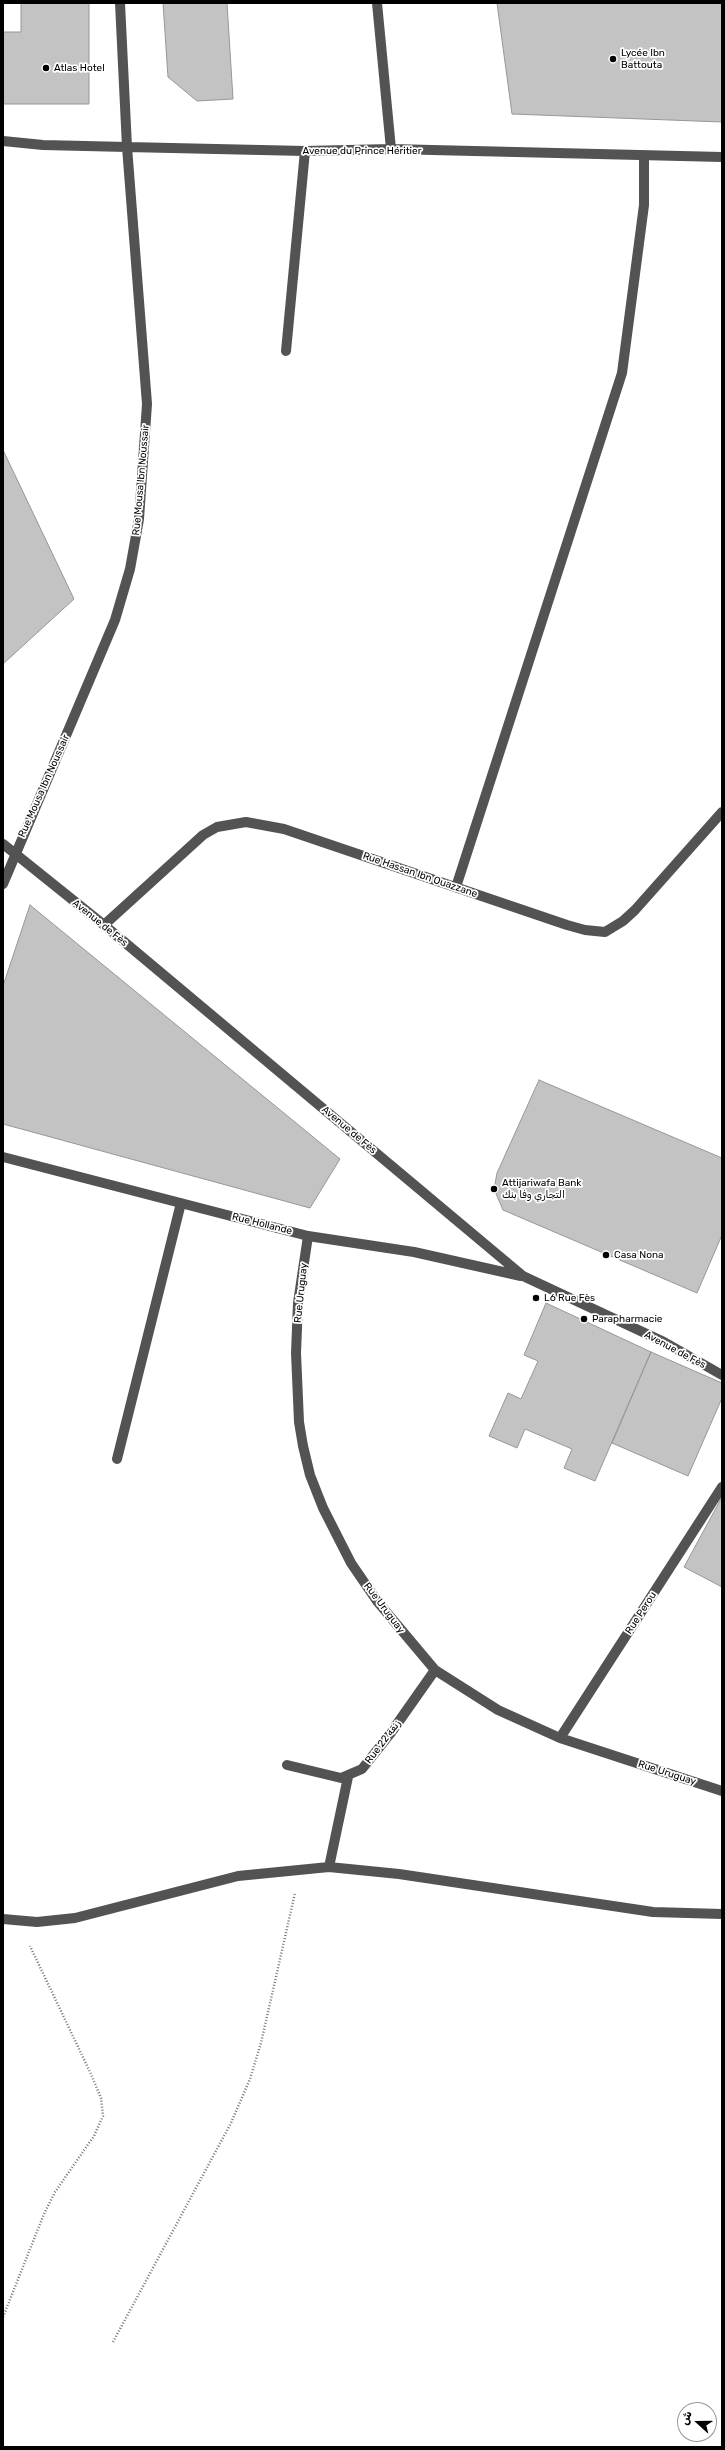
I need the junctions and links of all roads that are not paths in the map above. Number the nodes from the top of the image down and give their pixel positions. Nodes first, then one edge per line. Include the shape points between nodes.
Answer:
1 (120, 3) edge
2 (377, 3) edge
3 (3, 141) edge
4 (127, 147) junction
5 (391, 149) junction
6 (305, 151) junction
7 (644, 156) junction
8 (722, 157) edge
9 (286, 351) dead end
10 (722, 812) edge
11 (3, 844) edge
12 (15, 853) junction
13 (3, 884) edge
14 (456, 887) junction
15 (104, 925) junction
16 (3, 1157) edge
17 (181, 1203) junction
18 (308, 1236) junction
19 (523, 1276) junction
20 (722, 1375) edge
21 (117, 1459) dead end
22 (722, 1487) edge
23 (435, 1670) junction
24 (560, 1738) junction
25 (287, 1765) dead end
26 (348, 1777) junction
27 (722, 1791) edge
28 (330, 1867) junction
29 (722, 1914) edge
30 (3, 1919) edge

1 - 4 street, Rue Mousa Ibn Noussair
2 - 5 street
3 - 4 street, Avenue du Prince Héritier via 43,145
4 - 6 street, Avenue du Prince Héritier
4 - 12 street, Rue Mousa Ibn Noussair via 147,404 139,519 130,569 115,620
5 - 6 street, Avenue du Prince Héritier
5 - 7 street, Avenue du Prince Héritier
6 - 9 street
7 - 8 street, Avenue du Prince Héritier
7 - 14 street via 644,204 622,373
10 - 14 street, Rue Hassan Ibn Ouazzane via 635,910 606,932 567,925
11 - 12 street, Avenue de Fès
12 - 13 street, Rue Mousa Ibn Noussair
12 - 15 street, Avenue de Fès
14 - 15 street, Rue Hassan Ibn Ouazzane via 284,829 262,823 234,823 217,827 203,835
15 - 19 street, Avenue de Fès
16 - 17 street, Rue Hollande
17 - 18 street, Rue Hollande
17 - 21 street
18 - 19 street, Rue Hollande via 414,1252
18 - 23 street, Rue Uruguay via 298,1303 296,1353 299,1422 310,1475 351,1563 376,1601
19 - 20 street, Avenue de Fès via 664,1342
22 - 24 street, Rue Perou
23 - 24 street, Rue Uruguay via 498,1710
23 - 26 street, Rue 22 زنقة via 370,1760 362,1769
24 - 27 street, Rue Uruguay
25 - 26 street via 331,1777
26 - 28 street
28 - 29 street via 399,1874 652,1912
28 - 30 street via 238,1876 75,1918 43,1922

